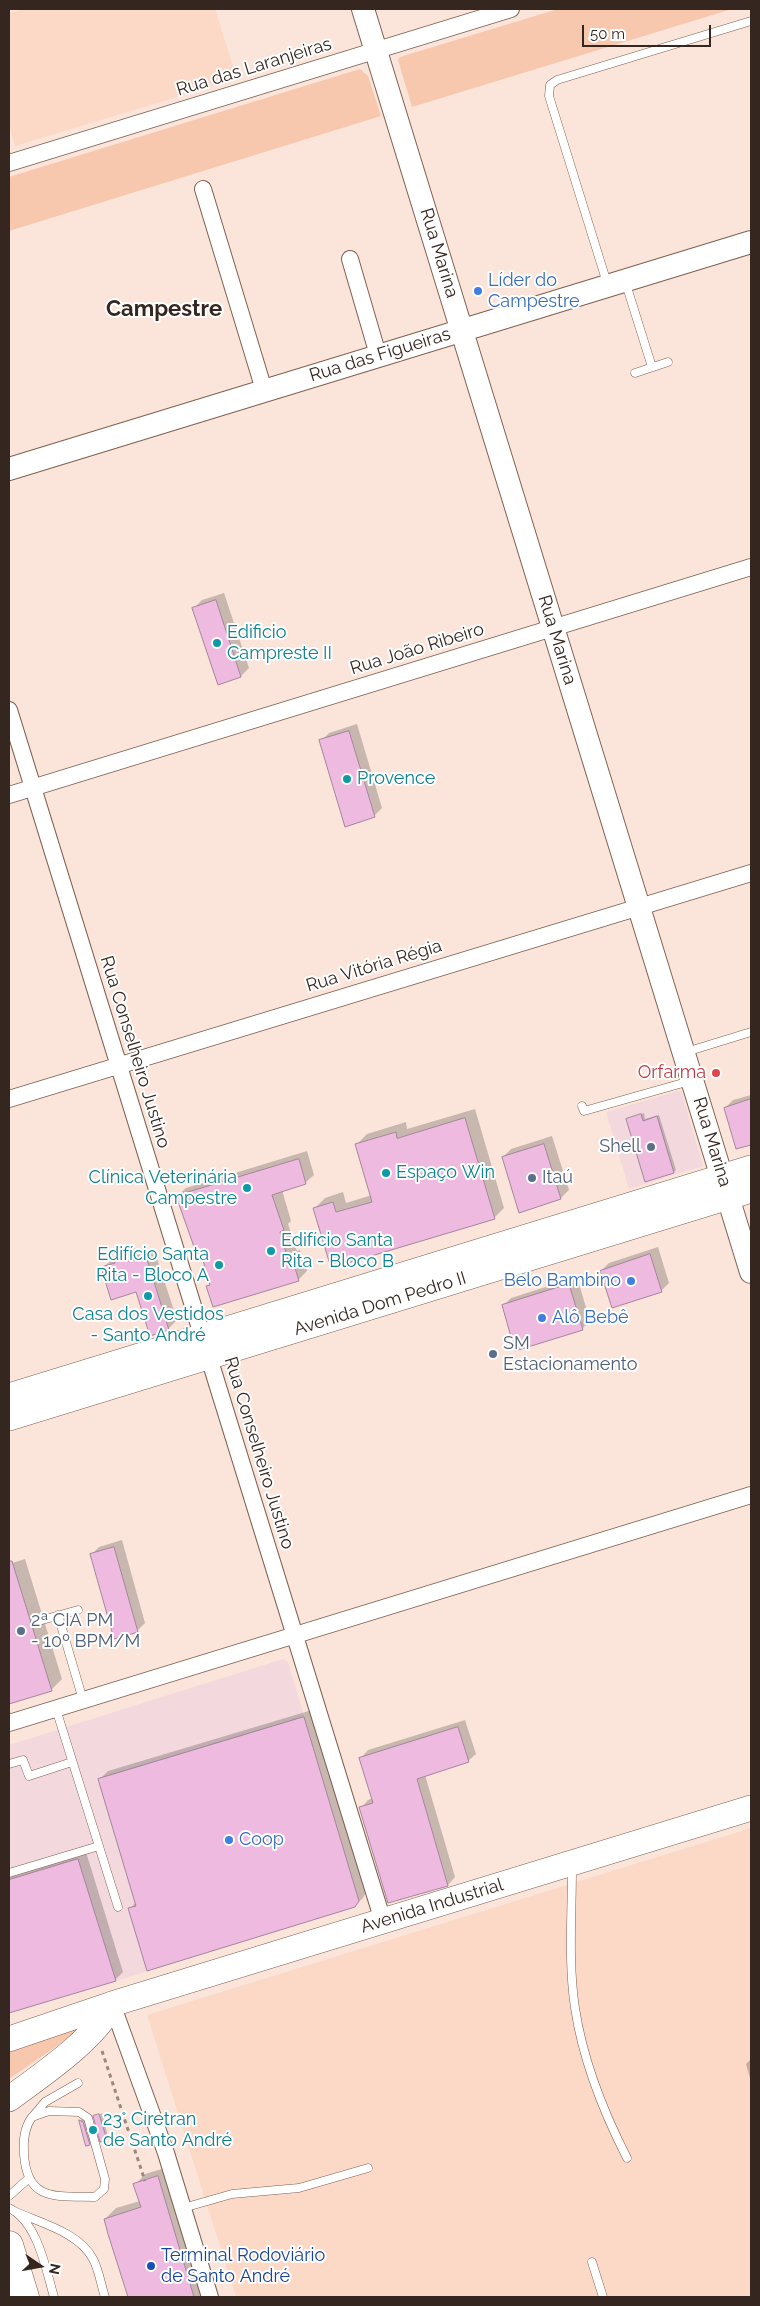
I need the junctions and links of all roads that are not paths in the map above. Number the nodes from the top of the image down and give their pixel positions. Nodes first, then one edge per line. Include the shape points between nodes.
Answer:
1 (363, 9) edge
2 (502, 10) edge
3 (751, 21) edge
4 (376, 50) junction
5 (9, 163) edge
6 (203, 189) dead end
7 (751, 243) edge
8 (350, 258) dead end
9 (617, 284) junction
10 (463, 329) junction
11 (378, 355) junction
12 (668, 362) dead end
13 (652, 367) junction
14 (635, 372) dead end
15 (264, 390) junction
16 (9, 469) edge
17 (750, 572) edge
18 (553, 628) junction
19 (9, 710) edge
20 (33, 788) junction
21 (9, 795) edge
22 (751, 873) edge
23 (639, 906) junction
24 (751, 1032) edge
25 (684, 1053) junction
26 (118, 1065) junction
27 (693, 1080) junction
28 (9, 1098) edge
29 (582, 1106) dead end
30 (751, 1168) edge
31 (734, 1187) edge
32 (751, 1272) edge
33 (205, 1348) junction
34 (9, 1396) edge
35 (9, 1418) edge
36 (751, 1495) edge
37 (78, 1610) dead end
38 (58, 1615) junction
39 (35, 1622) dead end
40 (295, 1636) junction
41 (83, 1700) junction
42 (56, 1709) junction
43 (9, 1723) edge
44 (72, 1762) junction
45 (9, 1764) edge
46 (751, 1808) edge
47 (99, 1846) junction
48 (572, 1863) junction
49 (9, 1873) edge
50 (118, 1907) dead end
51 (382, 1921) junction
52 (112, 2004) junction
53 (9, 2040) edge
54 (78, 2084) dead end
55 (9, 2099) edge
56 (32, 2117) junction
57 (627, 2158) dead end
58 (368, 2168) dead end
59 (28, 2179) junction
60 (9, 2196) edge
61 (183, 2208) junction
62 (11, 2209) edge
63 (10, 2248) edge
64 (592, 2262) dead end
65 (25, 2297) edge
66 (54, 2297) edge
67 (105, 2297) edge
68 (210, 2297) edge
69 (602, 2297) edge

1 - 4 street, Rua Marina
2 - 4 street, Rua das Laranjeiras
3 - 9 lane via 557,80 550,85 549,96
4 - 5 street, Rua das Laranjeiras
4 - 10 street, Rua Marina
6 - 15 street
7 - 9 street, Rua das Figueiras
8 - 11 street
9 - 10 street, Rua das Figueiras
9 - 13 lane
10 - 11 street, Rua das Figueiras
10 - 18 street, Rua Marina
11 - 15 street, Rua das Figueiras
12 - 13 lane
13 - 14 lane
15 - 16 street, Rua das Figueiras
17 - 18 street, Rua João Ribeiro
18 - 20 street, Rua João Ribeiro
18 - 23 street, Rua Marina
19 - 20 street, Rua Conselheiro Justino
20 - 21 street, Rua João Ribeiro
20 - 26 street, Rua Conselheiro Justino
22 - 23 street, Rua Vitória Régia
23 - 25 street, Rua Marina
23 - 26 street, Rua Vitória Régia
24 - 25 lane
25 - 27 street, Rua Marina
26 - 28 street, Rua Vitória Régia
26 - 33 street, Rua Conselheiro Justino
27 - 29 lane via 584,1111
27 - 31 street, Rua Marina
30 - 31 main road, Avenida Dom Pedro II
31 - 32 street, Rua Marina
31 - 33 main road, Avenida Dom Pedro II
33 - 34 main road, Avenida Dom Pedro II
33 - 35 main road, Avenida Dom Pedro II
33 - 40 street, Rua Conselheiro Justino
36 - 40 street
37 - 38 lane
38 - 39 lane
38 - 41 lane
40 - 41 street
40 - 51 street, Rua Conselheiro Justino
41 - 42 street
42 - 43 street
42 - 44 lane
44 - 45 lane via 29,1776 23,1760
44 - 47 lane
46 - 48 main road, Avenida Industrial
47 - 49 lane
47 - 50 lane
48 - 51 main road, Avenida Industrial
48 - 57 lane via 572,1972 580,2037 597,2092
51 - 52 main road, Avenida Industrial
52 - 53 main road, Avenida Industrial
52 - 55 main road via 94,2030
52 - 61 street
54 - 56 lane via 45,2102
56 - 59 lane via 24,2134
56 - 59 lane via 49,2111 84,2114 88,2118 105,2184 95,2197 66,2196 38,2190
58 - 61 lane via 299,2188 232,2194
59 - 60 lane
61 - 68 street
62 - 66 lane via 32,2230 38,2242
62 - 67 lane via 73,2238 85,2247 95,2262
63 - 65 highway
64 - 69 lane

